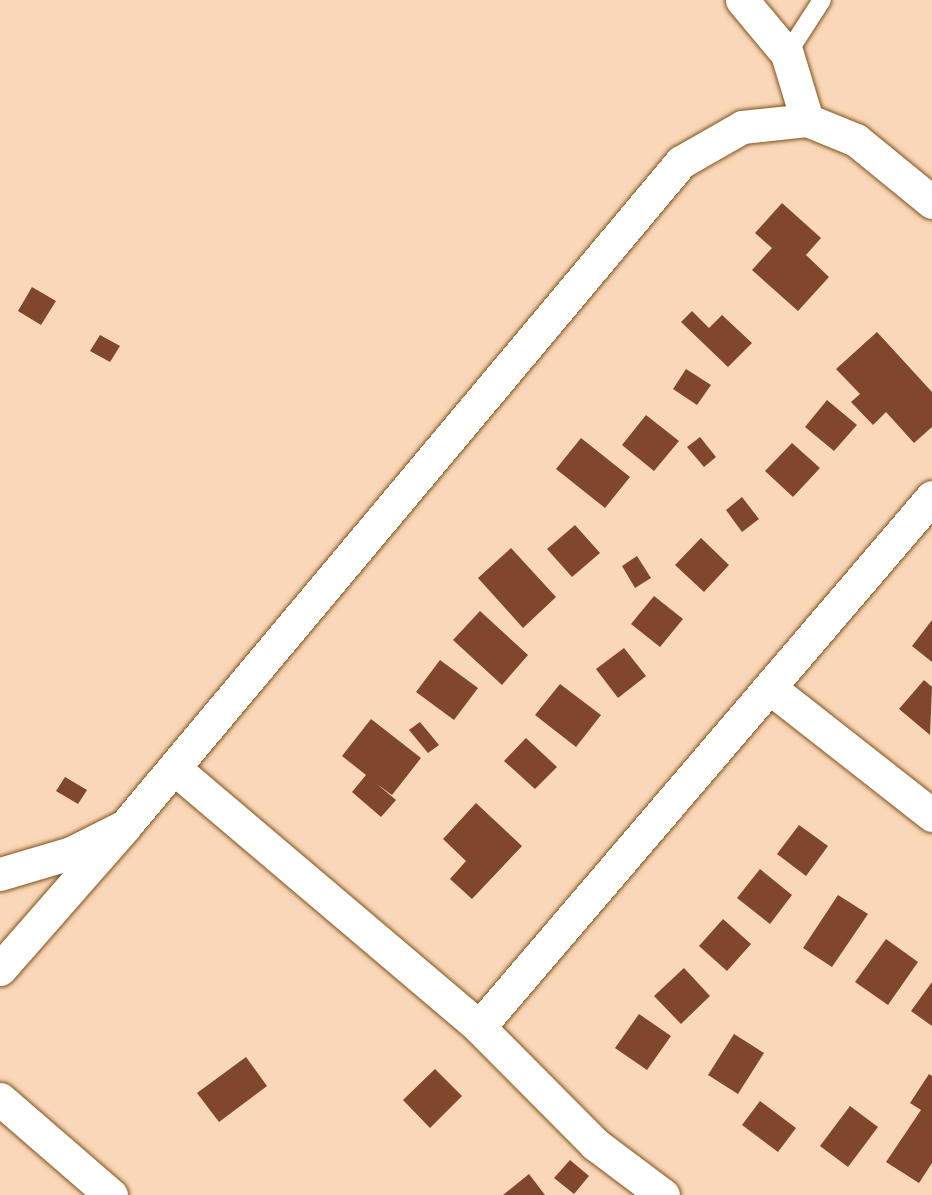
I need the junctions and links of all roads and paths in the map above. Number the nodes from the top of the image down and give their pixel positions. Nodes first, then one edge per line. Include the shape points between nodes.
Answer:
1 (742, 0) edge
2 (822, 0) edge
3 (787, 54) junction
4 (807, 120) junction
5 (932, 202) edge
6 (932, 497) edge
7 (770, 688) junction
8 (174, 768) junction
9 (932, 814) edge
10 (125, 826) junction
11 (0, 874) edge
12 (0, 969) edge
13 (479, 1027) junction
14 (0, 1099) edge
15 (111, 1195) edge
16 (663, 1195) edge

1 - 3 street
2 - 3 lane
3 - 4 street
4 - 5 street via 855,141
4 - 8 street via 742,127 681,162
6 - 7 street
7 - 9 street
7 - 13 street
8 - 10 street
8 - 13 street
10 - 11 street via 71,853
10 - 12 street
13 - 16 street via 595,1144
14 - 15 street

